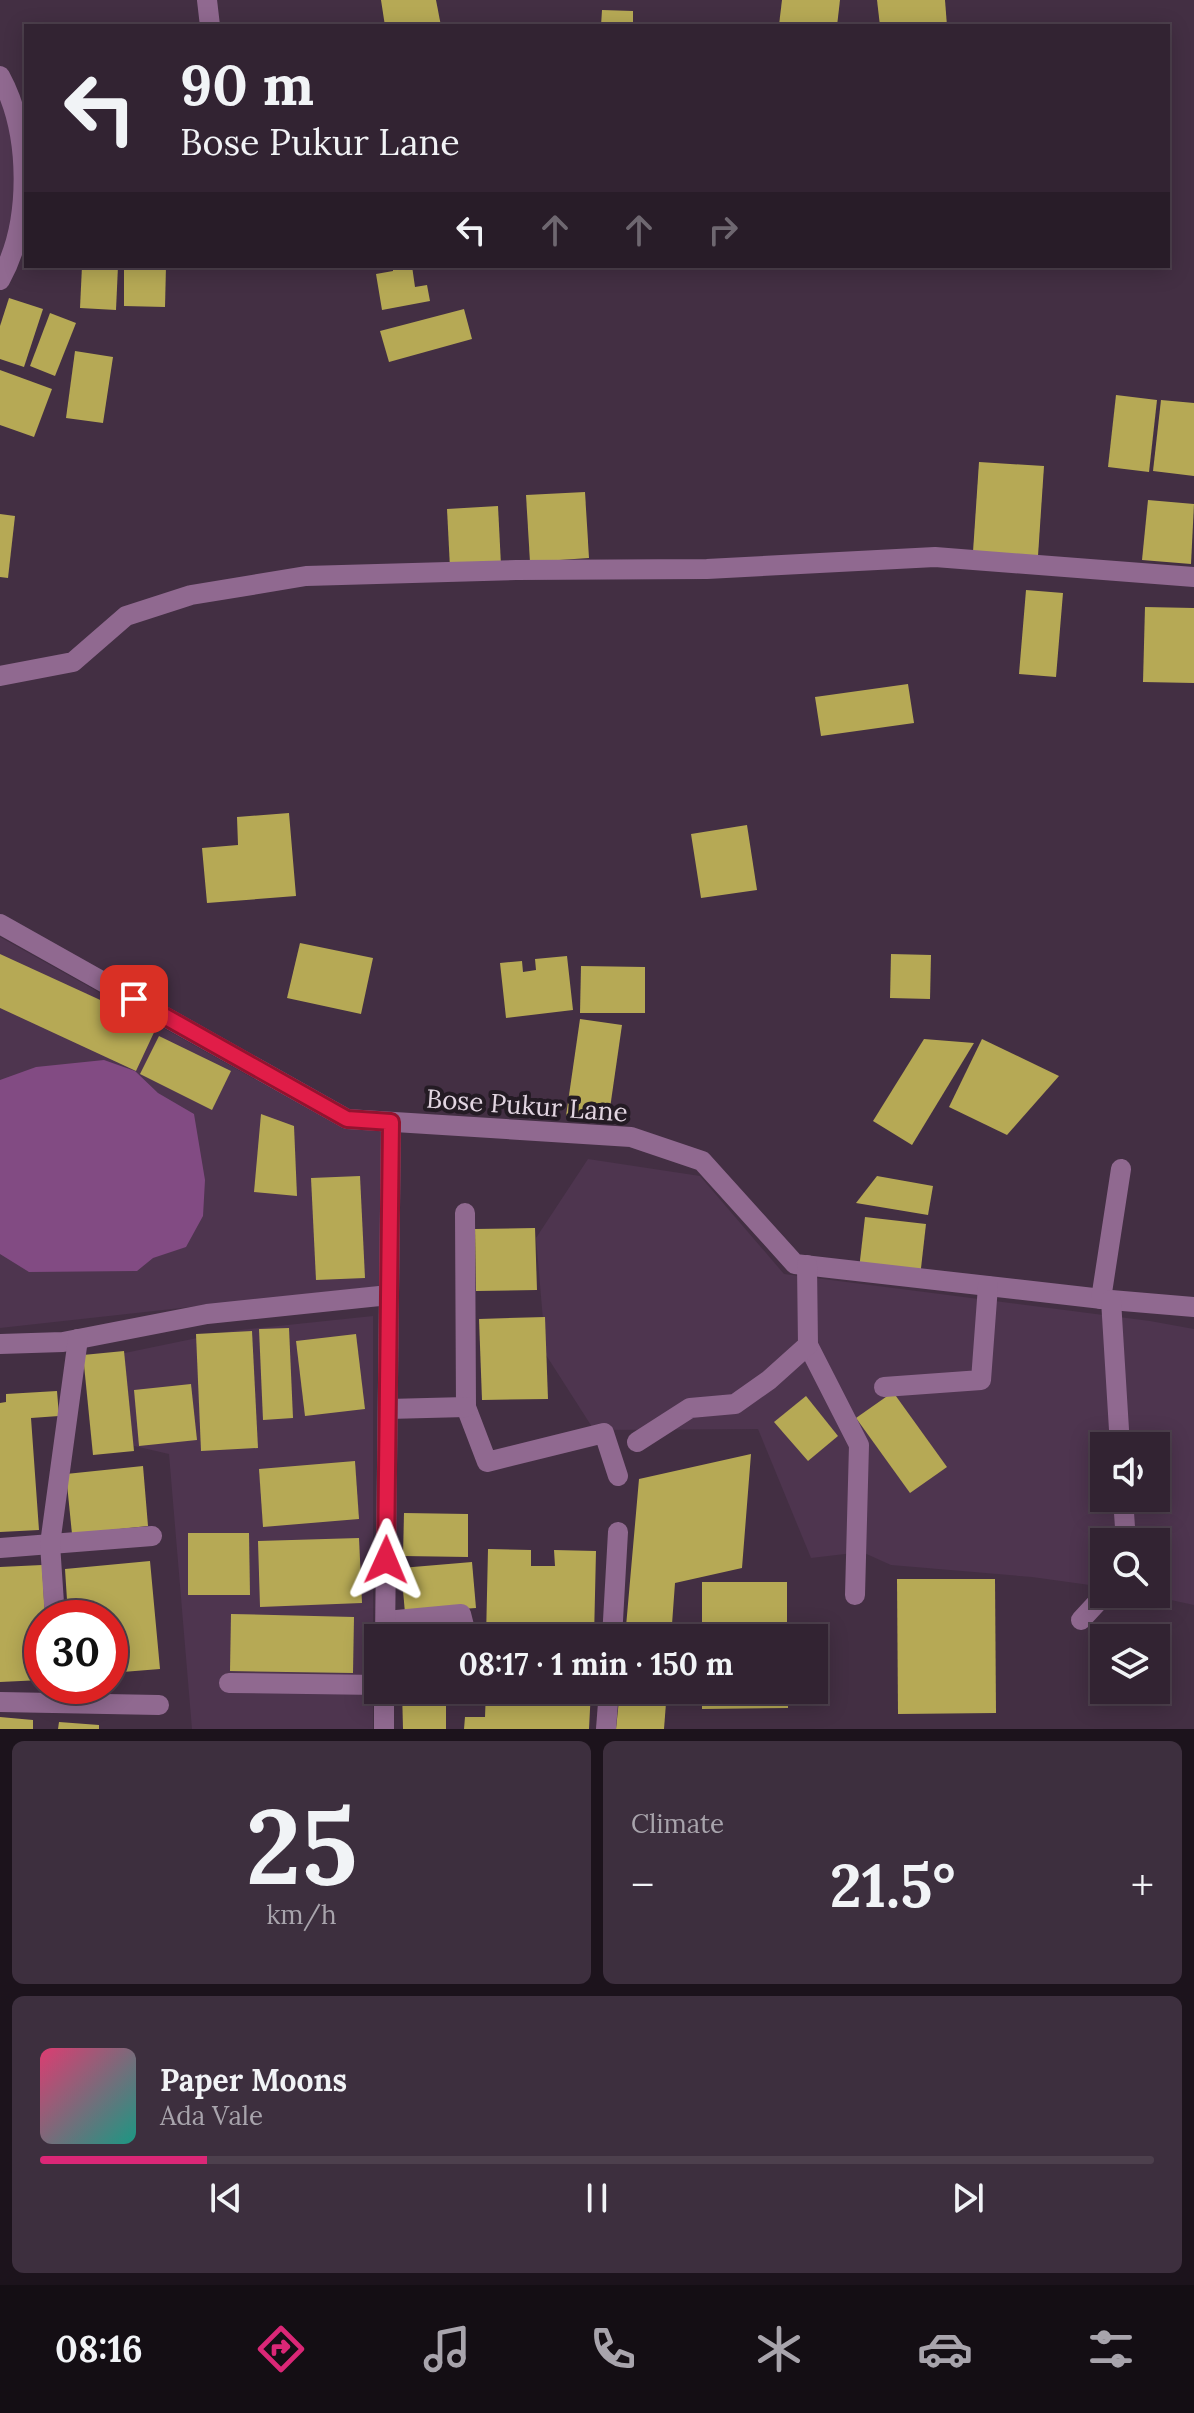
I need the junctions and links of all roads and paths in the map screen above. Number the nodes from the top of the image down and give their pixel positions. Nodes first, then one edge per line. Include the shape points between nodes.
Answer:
1 (207, 0) edge
2 (210, 24) edge
3 (0, 76) edge
4 (0, 280) edge
5 (1194, 577) edge
6 (0, 676) edge
7 (0, 924) edge
8 (391, 1122) junction
9 (1121, 1169) dead end
10 (465, 1213) dead end
11 (807, 1265) junction
12 (988, 1286) junction
13 (389, 1295) junction
14 (1106, 1300) junction
15 (1194, 1306) edge
16 (78, 1339) junction
17 (0, 1344) edge
18 (808, 1345) junction
19 (884, 1387) dead end
20 (466, 1407) junction
21 (388, 1409) junction
22 (1119, 1432) edge
23 (637, 1442) dead end
24 (618, 1476) dead end
25 (618, 1532) dead end
26 (152, 1536) dead end
27 (50, 1544) junction
28 (0, 1548) edge
29 (855, 1595) dead end
30 (54, 1600) edge
31 (1092, 1608) edge
32 (1081, 1620) dead end
33 (386, 1624) edge
34 (414, 1624) edge
35 (464, 1624) edge
36 (613, 1624) edge
37 (229, 1683) dead end
38 (364, 1685) edge
39 (24, 1699) edge
40 (0, 1702) edge
41 (128, 1702) edge
42 (384, 1704) edge
43 (608, 1704) edge
44 (159, 1705) dead end
45 (384, 1729) edge
46 (606, 1729) edge

1 - 2 street
3 - 4 street via 20,131 24,173 22,209
5 - 6 street via 935,557 707,569 306,576 178,599 126,616 73,662
7 - 8 street, Bose Pukur Lane via 347,1119
8 - 11 street, Bose Pukur Lane via 631,1137 702,1161 795,1264
8 - 13 street
9 - 14 street
10 - 20 street
11 - 12 street, Bose Pukur Lane
11 - 18 street
12 - 14 street, Bose Pukur Lane
12 - 19 street via 981,1380
13 - 16 street via 207,1314
13 - 21 street
14 - 15 street, Bose Pukur Lane
14 - 22 street
16 - 17 street
16 - 27 street
18 - 23 street via 735,1404 690,1408
18 - 29 street via 859,1445
20 - 21 street
20 - 24 street via 487,1462 604,1433
21 - 33 street
25 - 36 street
26 - 27 street
27 - 28 street
27 - 30 street
31 - 32 street
34 - 35 street via 461,1614
37 - 38 street
39 - 40 street
41 - 44 street
42 - 45 street
43 - 46 street

